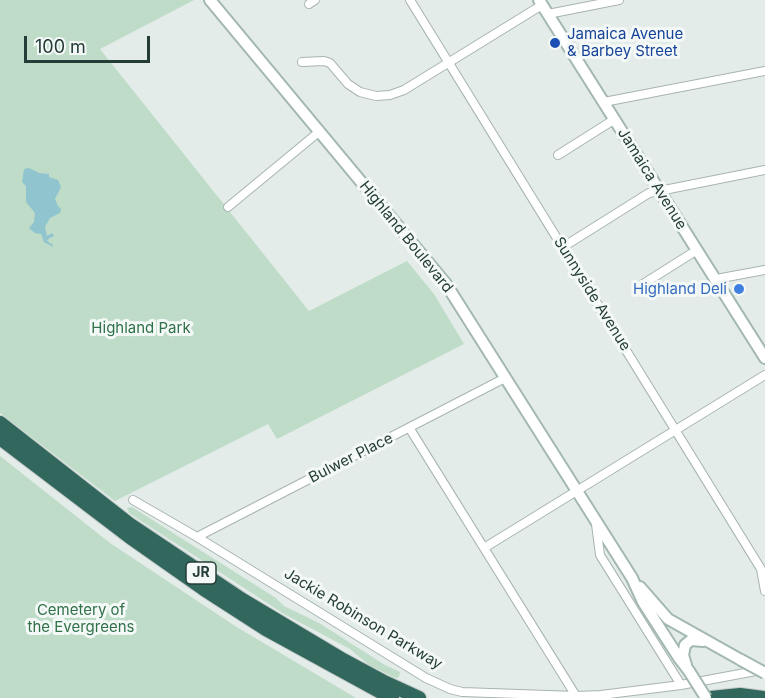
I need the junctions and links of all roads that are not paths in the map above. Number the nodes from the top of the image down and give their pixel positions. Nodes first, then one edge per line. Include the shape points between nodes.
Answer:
1 (210, 0) edge
2 (410, 0) edge
3 (619, 0) edge
4 (543, 6) edge
5 (302, 62) dead end
6 (449, 62) junction
7 (765, 71) edge
8 (604, 102) junction
9 (615, 119) junction
10 (320, 131) junction
11 (558, 155) dead end
12 (765, 170) edge
13 (660, 190) junction
14 (228, 207) dead end
15 (562, 247) junction
16 (697, 250) junction
17 (765, 270) edge
18 (716, 279) junction
19 (640, 286) dead end
20 (765, 358) edge
21 (765, 375) edge
22 (506, 378) junction
23 (0, 423) edge
24 (410, 429) junction
25 (675, 429) junction
26 (0, 438) edge
27 (577, 490) junction
28 (133, 500) dead end
29 (596, 522) junction
30 (197, 537) junction
31 (484, 548) junction
32 (632, 578) junction
33 (765, 591) edge
34 (721, 648) junction
35 (688, 669) junction
36 (765, 672) edge
37 (681, 685) junction
38 (576, 696) junction
39 (392, 698) edge
40 (419, 698) edge
41 (706, 698) edge
42 (711, 698) edge
43 (763, 698) edge

1 - 10 main road, Highland Boulevard
2 - 6 street, Sunnyside Avenue
3 - 4 street
4 - 6 street
4 - 8 main road, Jamaica Avenue
5 - 6 street via 330,63 360,92 381,96 404,90
6 - 15 street, Sunnyside Avenue
7 - 8 street
8 - 9 main road, Jamaica Avenue
9 - 11 street
9 - 13 main road, Jamaica Avenue
10 - 14 street
10 - 22 main road, Highland Boulevard via 446,284
12 - 13 street
13 - 15 street
13 - 16 main road, Jamaica Avenue
15 - 25 street, Sunnyside Avenue
16 - 18 main road, Jamaica Avenue
16 - 19 street
17 - 18 street
18 - 20 main road, Jamaica Avenue
21 - 25 street
22 - 24 street, Bulwer Place
22 - 27 main road, Highland Boulevard
23 - 40 highway, JR via 129,524 241,599 350,664
24 - 30 street, Bulwer Place
24 - 31 street
25 - 27 street
25 - 33 street, Sunnyside Avenue via 761,569
26 - 39 highway, JR via 204,589 266,629
27 - 29 main road, Highland Boulevard
27 - 31 street
28 - 30 street, Jackie Robinson Parkway
29 - 32 main road, Highland Boulevard
29 - 37 street, Highland Boulevard via 600,555
30 - 38 street, Jackie Robinson Parkway via 450,689
31 - 38 street
32 - 34 main road, Highland Boulevard via 668,619
32 - 35 main road, Highland Boulevard via 643,602
34 - 35 main road via 689,641 683,651
34 - 36 main road, Highland Boulevard, bridge
35 - 41 main road, Highland Boulevard, bridge
36 - 37 street, Jackie Robinson Parkway
37 - 38 street, Jackie Robinson Parkway
42 - 43 highway

